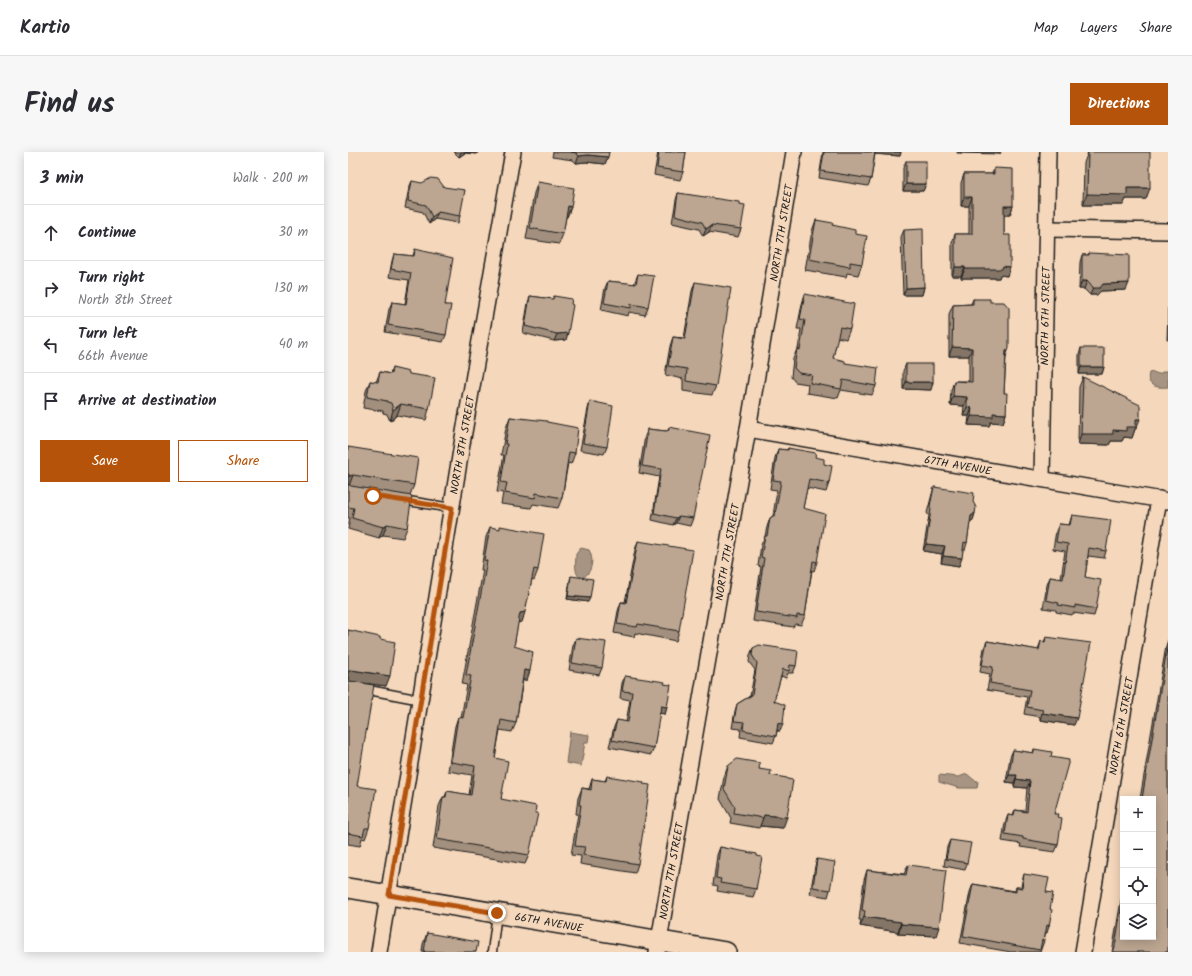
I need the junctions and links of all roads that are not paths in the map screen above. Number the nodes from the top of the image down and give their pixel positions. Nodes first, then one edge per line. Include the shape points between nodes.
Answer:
1 (513, 152) edge
2 (794, 152) edge
3 (1048, 152) edge
4 (1046, 229) junction
5 (1168, 231) edge
6 (748, 429) junction
7 (1042, 479) junction
8 (396, 499) edge
9 (1163, 500) edge
10 (452, 508) junction
11 (348, 686) edge
12 (421, 700) junction
13 (348, 888) edge
14 (389, 895) junction
15 (497, 913) junction
16 (658, 946) edge
17 (379, 952) edge
18 (492, 952) edge
19 (726, 952) edge
20 (1082, 952) edge

1 - 10 street, NORTH 8TH STREET
2 - 6 street, NORTH 7TH STREET
3 - 4 street, NORTH 6TH STREET
4 - 5 street
4 - 7 street, NORTH 6TH STREET
6 - 7 street, 67TH AVENUE
6 - 16 street, NORTH 7TH STREET
7 - 9 street, 67TH AVENUE
8 - 10 lane
9 - 20 street, NORTH 6TH STREET
10 - 12 street, NORTH 8TH STREET
11 - 12 lane
12 - 14 street, NORTH 8TH STREET
13 - 14 street, 66TH AVENUE
14 - 15 street, 66TH AVENUE
14 - 17 street, NORTH 8TH STREET
15 - 16 street, 66TH AVENUE
15 - 18 lane
16 - 19 street, 66TH AVENUE

